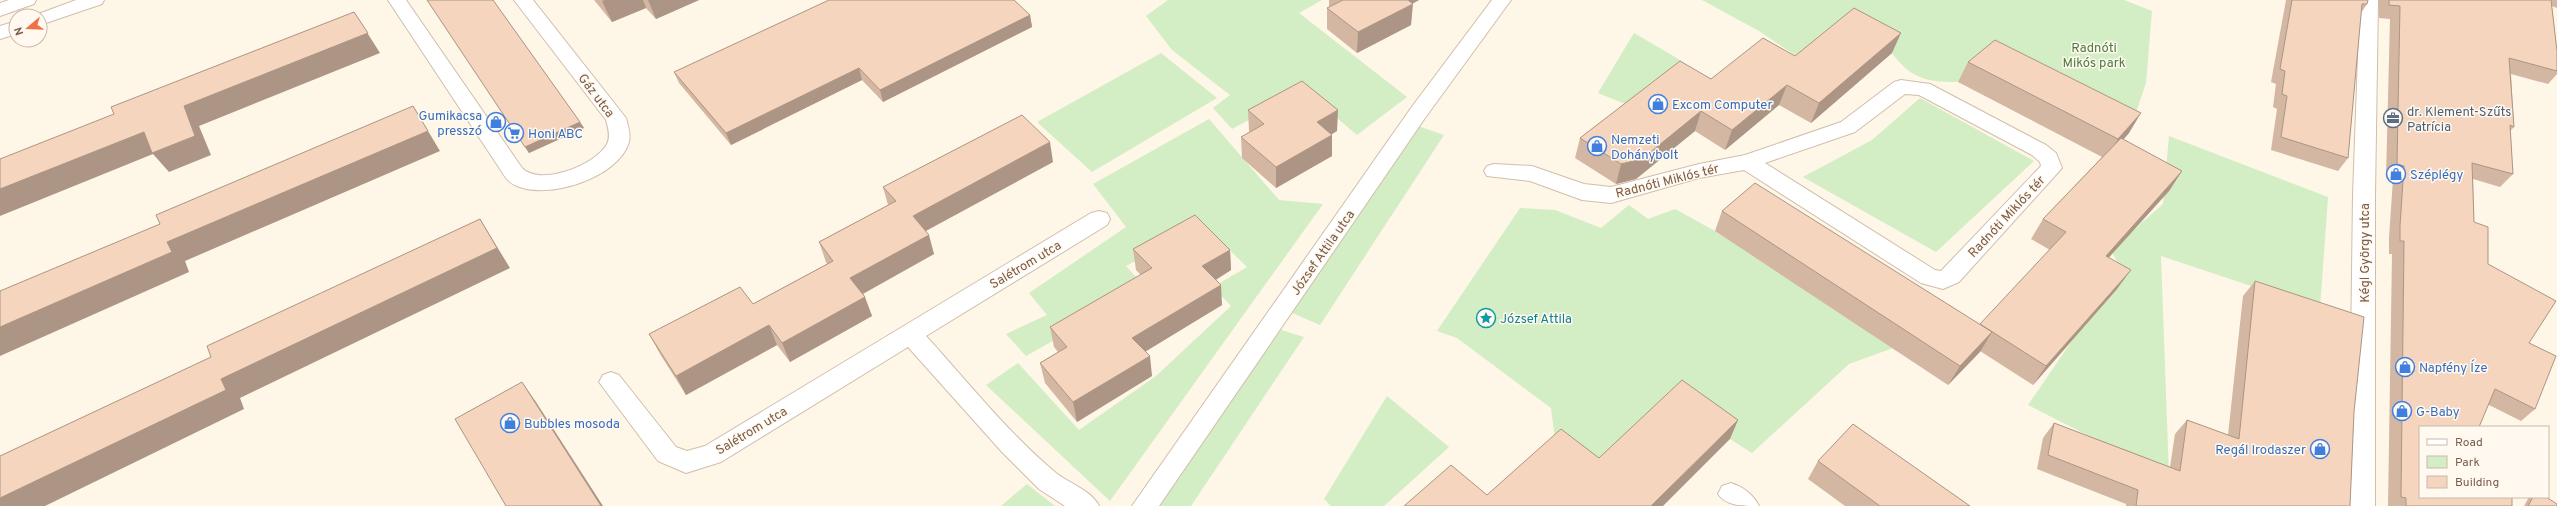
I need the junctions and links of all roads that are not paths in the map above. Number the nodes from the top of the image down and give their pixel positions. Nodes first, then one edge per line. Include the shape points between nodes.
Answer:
1 (27, 0) edge
2 (95, 0) edge
3 (397, 0) edge
4 (523, 0) edge
5 (1502, 0) edge
6 (2368, 0) edge
7 (0, 10) edge
8 (48, 16) edge
9 (1747, 162) junction
10 (1494, 171) dead end
11 (1099, 219) dead end
12 (910, 333) junction
13 (611, 382) dead end
14 (1086, 506) edge
15 (1145, 506) edge
16 (2362, 506) edge

1 - 7 street
2 - 8 street
3 - 4 street, Gáz utca via 509,167 524,181 541,184 567,180 604,162 617,147 620,133 616,118
5 - 15 street, József Attila utca via 1418,113
6 - 16 street, Kégl György utca
9 - 9 street, Radnóti Miklós tér via 1929,277 1943,280 1951,276 2052,168 2049,158 2039,150 1923,89 1901,87 1848,127
9 - 10 street, Radnóti Miklós tér via 1699,171 1610,195 1582,192 1532,174
11 - 12 street, Salétrom utca
12 - 13 street, Salétrom utca via 712,454 686,462 667,454
12 - 14 street via 1011,445 1048,481

